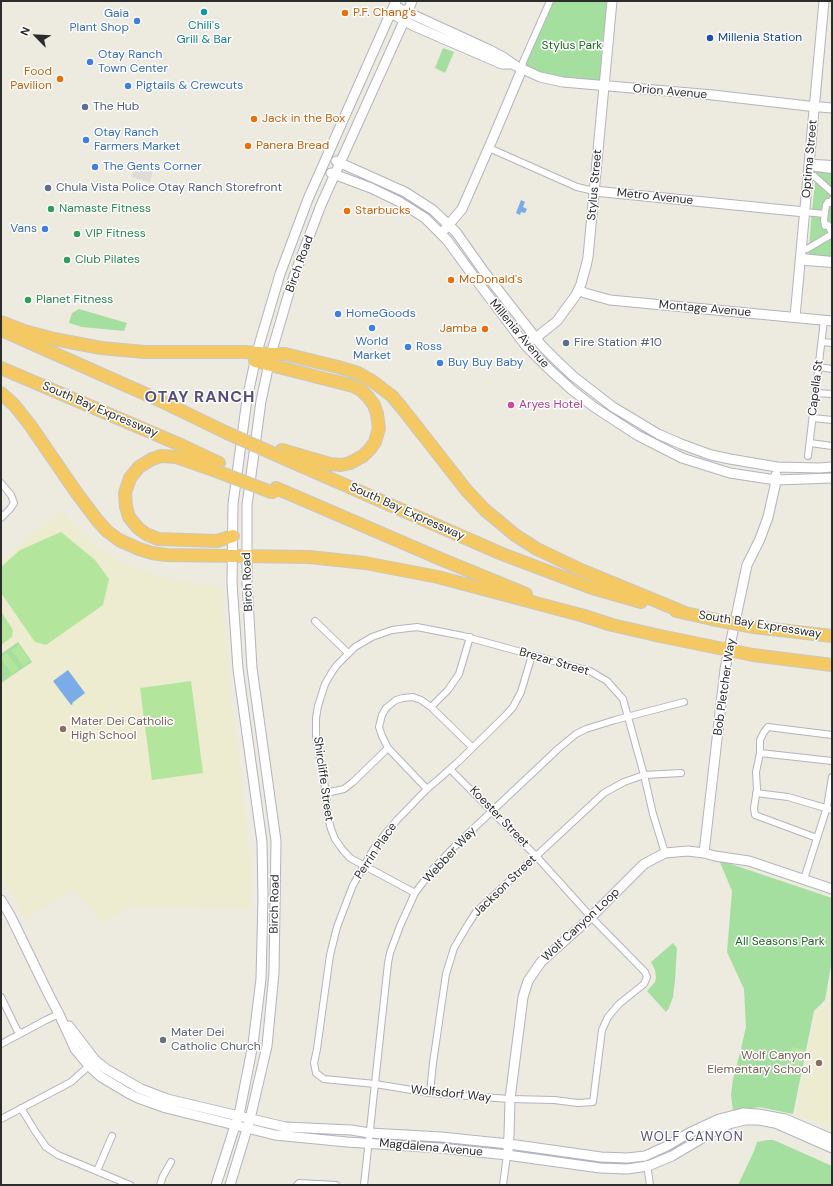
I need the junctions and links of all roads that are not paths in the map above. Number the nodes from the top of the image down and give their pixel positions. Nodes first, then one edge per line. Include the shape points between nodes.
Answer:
1 (412, 1) edge
2 (550, 1) edge
3 (612, 1) edge
4 (824, 1) edge
5 (394, 7) edge
6 (406, 16) junction
7 (522, 69) junction
8 (604, 86) junction
9 (814, 107) junction
10 (832, 108) edge
11 (489, 148) junction
12 (327, 157) junction
13 (340, 163) junction
14 (832, 164) edge
15 (812, 165) junction
16 (322, 169) junction
17 (832, 170) edge
18 (335, 174) junction
19 (814, 176) dead end
20 (594, 191) junction
21 (832, 192) edge
22 (832, 200) edge
23 (805, 212) junction
24 (824, 214) junction
25 (449, 224) junction
26 (441, 234) junction
27 (832, 234) edge
28 (807, 249) dead end
29 (803, 260) junction
30 (832, 260) edge
31 (832, 264) edge
32 (579, 290) junction
33 (795, 317) junction
34 (828, 321) edge
35 (1, 322) edge
36 (1, 330) edge
37 (536, 338) junction
38 (822, 342) junction
39 (832, 343) edge
40 (526, 346) junction
41 (256, 357) junction
42 (270, 359) junction
43 (819, 367) junction
44 (1, 368) edge
45 (832, 369) edge
46 (816, 392) junction
47 (1, 393) edge
48 (832, 394) edge
49 (813, 418) junction
50 (832, 420) edge
51 (654, 432) junction
52 (649, 442) junction
53 (810, 443) junction
54 (832, 446) edge
55 (281, 453) junction
56 (808, 456) dead end
57 (217, 467) junction
58 (777, 467) junction
59 (832, 467) edge
60 (832, 478) edge
61 (776, 480) junction
62 (1, 483) edge
63 (1, 518) edge
64 (233, 536) junction
65 (232, 557) junction
66 (247, 557) junction
67 (683, 612) junction
68 (588, 617) junction
69 (315, 621) dead end
70 (832, 636) edge
71 (470, 637) junction
72 (348, 653) junction
73 (532, 655) junction
74 (832, 665) edge
75 (684, 702) dead end
76 (431, 707) junction
77 (629, 716) junction
78 (832, 735) edge
79 (472, 747) junction
80 (388, 748) junction
81 (760, 753) junction
82 (832, 761) edge
83 (450, 768) junction
84 (681, 773) dead end
85 (644, 775) junction
86 (832, 777) edge
87 (427, 789) junction
88 (326, 793) junction
89 (756, 793) junction
90 (829, 809) edge
91 (493, 811) junction
92 (817, 838) junction
93 (704, 852) junction
94 (665, 853) junction
95 (536, 856) junction
96 (364, 866) junction
97 (804, 879) junction
98 (832, 889) edge
99 (415, 893) junction
100 (1, 900) edge
101 (591, 917) junction
102 (1, 996) edge
103 (59, 1014) junction
104 (21, 1033) junction
105 (1, 1044) edge
106 (92, 1063) junction
107 (316, 1069) joint
108 (375, 1084) junction
109 (430, 1093) junction
110 (510, 1099) junction
111 (593, 1102) joint
112 (21, 1108) junction
113 (238, 1116) junction
114 (1, 1119) edge
115 (249, 1124) junction
116 (236, 1125) junction
117 (370, 1133) junction
118 (112, 1136) dead end
119 (832, 1139) edge
120 (369, 1143) junction
121 (509, 1144) junction
122 (832, 1148) edge
123 (507, 1155) junction
124 (645, 1156) junction
125 (171, 1162) dead end
126 (648, 1166) junction
127 (97, 1171) junction
128 (298, 1184) edge
129 (130, 1185) edge
130 (160, 1185) edge
131 (216, 1185) edge
132 (230, 1185) edge
133 (336, 1185) edge
134 (364, 1185) edge
135 (503, 1185) edge
136 (650, 1185) edge

1 - 6 street, Birch Road
2 - 7 street
3 - 8 street, Stylus Street
4 - 9 street, Optima Street
5 - 6 street, Orion Avenue
5 - 12 street, Birch Road
6 - 7 street, Orion Avenue via 490,50
6 - 13 street, Birch Road
7 - 8 street, Orion Avenue via 540,77 563,82
7 - 11 street
8 - 9 street, Orion Avenue
8 - 20 street, Stylus Street
9 - 10 street, Orion Avenue
9 - 15 street, Optima Street
11 - 20 street, Metro Avenue via 577,187
11 - 25 street via 462,209
12 - 13 street, Millenia Avenue
12 - 16 street, Birch Road
13 - 18 street, Birch Road
13 - 25 street, Millenia Avenue via 405,192
14 - 15 street
15 - 17 street
15 - 23 street, Optima Street
16 - 18 street, Millenia Avenue
16 - 41 street, Birch Road via 280,274
18 - 26 street, Millenia Avenue via 398,201 424,218
18 - 42 street, Birch Road via 293,279
19 - 21 street
20 - 23 street, Metro Avenue
20 - 32 street, Stylus Street via 588,257
22 - 24 street via 828,202
23 - 24 street
23 - 29 street, Optima Street
24 - 27 street via 825,226 828,225
25 - 26 street
25 - 37 street, Millenia Avenue
26 - 40 street, Millenia Avenue
27 - 28 street
29 - 30 street
29 - 31 street
29 - 33 street, Optima Street
32 - 33 street, Montage Avenue via 610,300
32 - 37 street, Stylus Street via 557,321
33 - 34 street, Montage Avenue
34 - 38 street, Capella St
35 - 41 highway via 24,331 101,348
36 - 55 highway, South Bay Expressway, bridge via 227,433
37 - 40 street, Stylus Street
37 - 51 street, Millenia Avenue via 573,376 613,407
38 - 39 street
38 - 43 street, Capella St
40 - 52 street, Millenia Avenue via 556,377 589,403
41 - 42 highway
41 - 64 street, Birch Road via 247,399 233,504
42 - 55 highway via 361,390 376,409 378,418 378,433 372,446 363,456 350,463 330,464
42 - 66 street, Birch Road via 261,401 247,505
42 - 67 highway via 285,354 293,355 343,368 372,381 386,390 397,402 475,501 515,535 581,570
43 - 45 street
43 - 46 street, Capella St
44 - 57 highway, South Bay Expressway via 183,446
46 - 48 street
46 - 49 street, Capella St
47 - 65 highway via 30,425 76,492 113,536 146,552
49 - 50 street
49 - 53 street, Capella St
51 - 52 street
51 - 58 street, Millenia Avenue via 712,455
52 - 61 street, Millenia Avenue via 682,458 730,473
53 - 54 street
53 - 56 street, Capella St
55 - 67 highway, South Bay Expressway via 519,561 610,594
57 - 64 highway via 176,457 161,456 152,459 139,467 130,478 125,493 126,507 129,517 138,528 158,539 217,541
57 - 68 highway, bridge via 271,492 280,491 457,566
58 - 59 street, Millenia Avenue
58 - 61 street, Bob Pletcher Way
60 - 61 street, Millenia Avenue
61 - 93 street, Bob Pletcher Way via 768,517 747,565 726,664
62 - 63 street via 14,502
64 - 65 street, Birch Road
65 - 66 highway
65 - 113 street, Birch Road via 238,669 262,842 264,898 261,979 253,1044
66 - 68 highway via 309,557 378,565 438,577
66 - 115 street, Birch Road via 252,668 276,841 274,973 267,1046
67 - 70 highway, South Bay Expressway, bridge via 754,627
68 - 74 highway, bridge via 653,635 752,655
69 - 72 street
71 - 72 street, Brezar Street via 420,627 399,629 372,637
71 - 73 street, Brezar Street
71 - 76 street via 459,674
72 - 88 street, Shircliffe Street via 330,674 322,691 317,713 316,735
73 - 77 street, Brezar Street via 590,670 624,699
73 - 79 street, Perrin Place via 521,692 513,707
75 - 77 street, Webber Way
76 - 79 street
76 - 80 street via 413,697 396,700 386,708 379,727
77 - 85 street, Brezar Street
77 - 91 street, Webber Way via 586,728 576,734
78 - 81 street via 768,727 760,740
79 - 83 street, Perrin Place
80 - 87 street
80 - 88 street via 344,789
81 - 82 street
81 - 89 street via 756,772
83 - 87 street, Perrin Place
83 - 91 street, Koester Street
84 - 85 street, Jackson Street
85 - 94 street, Brezar Street
85 - 95 street, Jackson Street via 604,793
86 - 90 street
87 - 96 street, Perrin Place via 385,834
88 - 96 street, Shircliffe Street via 328,817 335,839 350,858
89 - 90 street
89 - 92 street via 755,815
90 - 92 street
91 - 95 street, Koester Street
91 - 99 street, Webber Way via 455,846
92 - 97 street
93 - 94 street, Wolf Canyon Loop
93 - 97 street, Wolf Canyon Loop via 749,861
94 - 101 street, Wolf Canyon Loop via 644,864
95 - 101 street, Koester Street
95 - 109 street, Jackson Street via 476,912 454,948 446,974
96 - 99 street, Shircliffe Street
96 - 107 street, Perrin Place via 349,894 334,935 314,1063
97 - 98 street, Wolf Canyon Loop
99 - 108 street, Webber Way via 390,953
100 - 103 street, Magdalena Avenue
101 - 110 street, Wolf Canyon Loop via 541,962 528,981 523,997
101 - 111 street, Koester Street via 647,977 644,984 619,1004 608,1017 602,1030
102 - 104 street
103 - 104 street
103 - 106 street, Magdalena Avenue via 75,1049
104 - 105 street
106 - 112 street via 71,1082
106 - 113 street, Magdalena Avenue via 141,1089 168,1099
106 - 116 street, Magdalena Avenue via 106,1080 138,1098 166,1108
107 - 108 street, Wolfsdorf Way via 316,1073 324,1080
108 - 109 street, Wolfsdorf Way
108 - 117 street, Webber Way
109 - 110 street, Wolfsdorf Way
110 - 111 street, Wolfsdorf Way
110 - 121 street, Wolf Canyon Loop
112 - 114 street
112 - 127 street via 46,1147 58,1155
113 - 115 street, Magdalena Avenue
113 - 116 street, Birch Road
115 - 116 street, Magdalena Avenue
115 - 117 street, Magdalena Avenue
115 - 120 street, Magdalena Avenue via 275,1135
115 - 132 street, Birch Road
116 - 131 street, Birch Road
117 - 120 street, Webber Way
117 - 121 street, Magdalena Avenue
118 - 127 street
119 - 124 street, Magdalena Avenue via 785,1120 743,1113 719,1118
120 - 123 street, Magdalena Avenue
120 - 134 street, Webber Way
121 - 123 street, Wolf Canyon Loop
121 - 124 street, Magdalena Avenue via 601,1157
122 - 126 street, Magdalena Avenue via 775,1123 745,1120 721,1127 672,1156
123 - 126 street, Magdalena Avenue via 600,1168 627,1169
123 - 135 street, Wolf Canyon Loop
124 - 126 street
125 - 130 street
126 - 136 street
127 - 129 street
128 - 133 street

